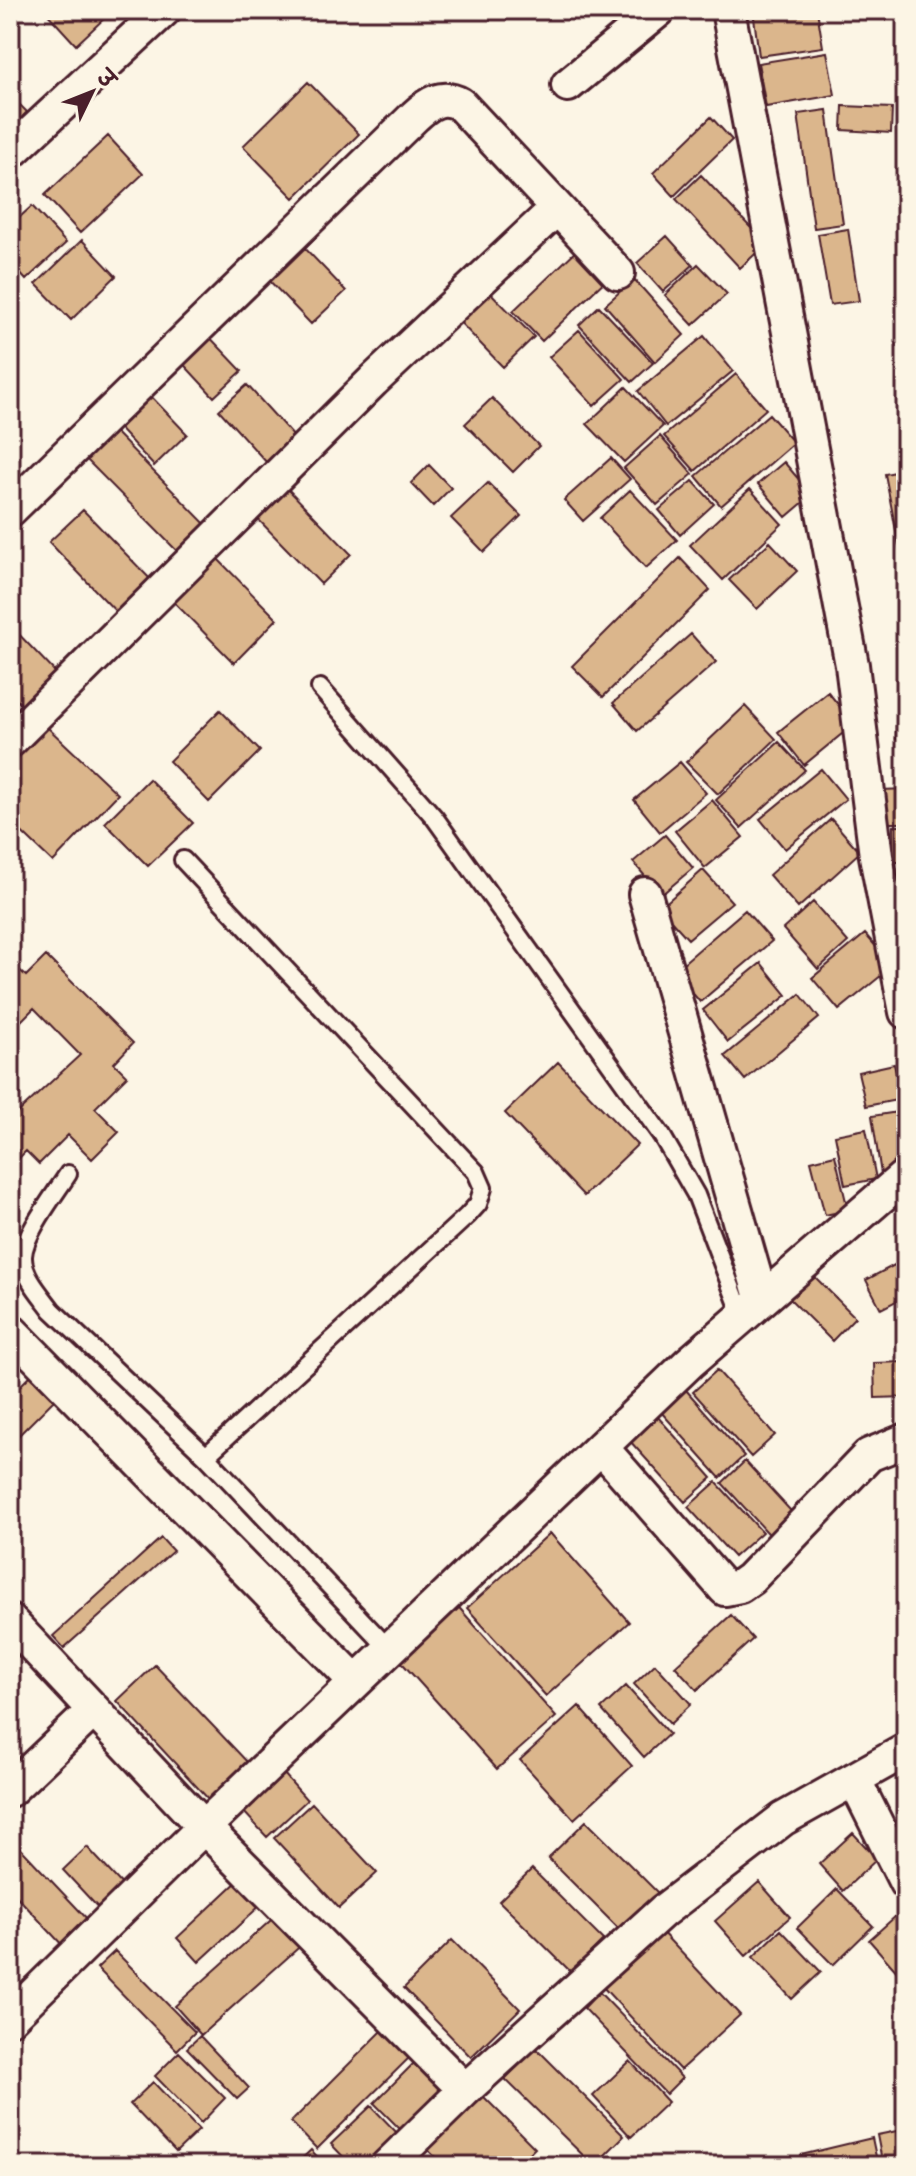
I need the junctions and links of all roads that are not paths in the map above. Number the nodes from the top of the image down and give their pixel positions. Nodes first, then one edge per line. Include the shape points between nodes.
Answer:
1 (164, 10) edge
2 (659, 10) edge
3 (728, 10) edge
4 (568, 85) dead end
5 (10, 153) edge
6 (556, 209) junction
7 (618, 273) dead end
8 (15, 496) edge
9 (320, 688) dead end
10 (10, 741) edge
11 (183, 860) dead end
12 (645, 894) dead end
13 (906, 1012) edge
14 (68, 1174) dead end
15 (906, 1175) edge
16 (751, 1306) junction
17 (10, 1330) edge
18 (906, 1440) edge
19 (601, 1447) junction
20 (206, 1456) junction
21 (10, 1621) edge
22 (390, 1650) junction
23 (355, 1681) junction
24 (94, 1710) junction
25 (906, 1750) edge
26 (854, 1779) junction
27 (10, 1790) edge
28 (204, 1827) junction
29 (906, 1883) edge
30 (10, 2018) edge
31 (465, 2090) junction
32 (387, 2166) edge

1 - 5 street
2 - 4 street
3 - 13 street via 852,665 876,856
6 - 7 street
6 - 8 street via 460,104 436,101
6 - 10 street via 373,381
9 - 16 lane via 434,817 662,1136
11 - 20 lane via 476,1172 483,1188 467,1216
12 - 16 street
14 - 20 lane via 27,1240 26,1270 52,1310
15 - 16 street
16 - 19 street
17 - 23 street
18 - 19 street via 869,1455 750,1579 731,1589 725,1589
19 - 22 street
20 - 22 lane
21 - 24 street
22 - 23 street
23 - 28 street
24 - 27 street
24 - 28 street
25 - 26 street
26 - 29 street
26 - 31 street via 783,1819 663,1911
28 - 30 street
28 - 31 street
31 - 32 street

